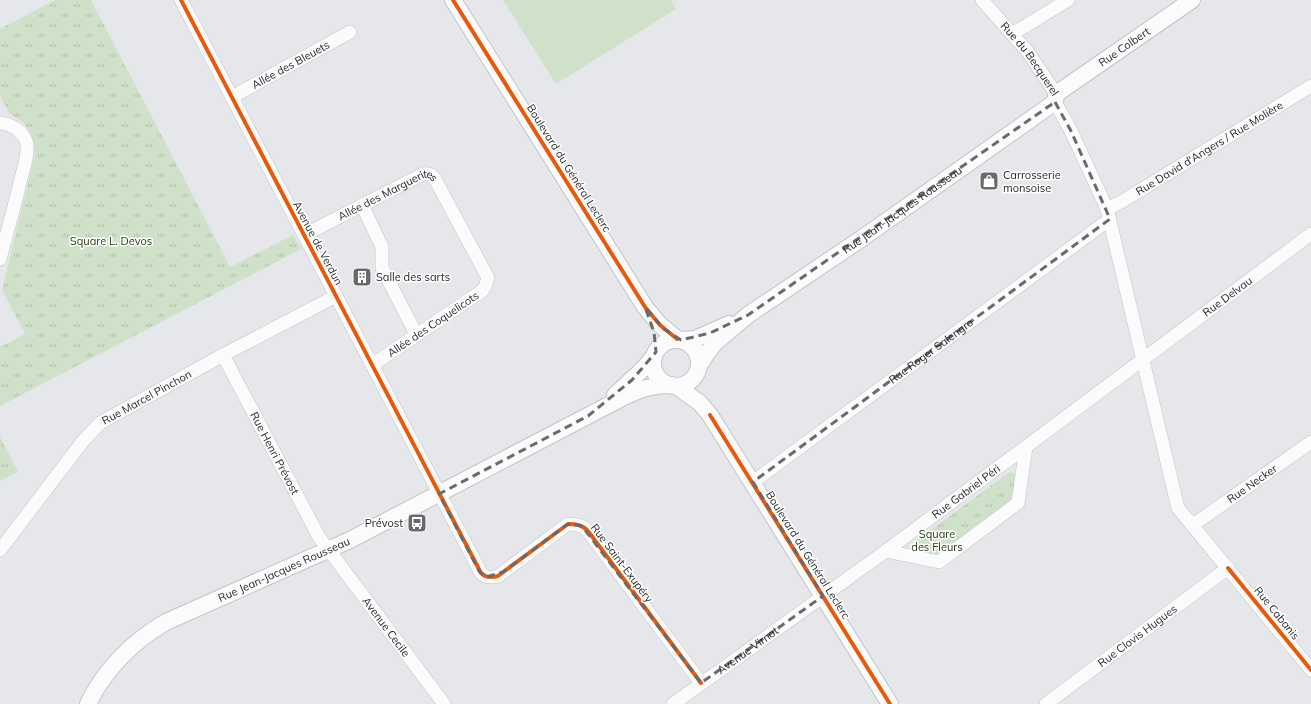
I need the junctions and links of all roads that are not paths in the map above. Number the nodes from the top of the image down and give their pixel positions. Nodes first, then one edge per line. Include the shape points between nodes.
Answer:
1 (181, 0) edge
2 (453, 0) edge
3 (982, 0) edge
4 (1068, 0) edge
5 (1192, 0) edge
6 (350, 32) dead end
7 (1012, 34) junction
8 (1311, 86) edge
9 (232, 97) junction
10 (1056, 98) junction
11 (0, 123) edge
12 (362, 205) junction
13 (1108, 214) junction
14 (1311, 234) edge
15 (304, 235) junction
16 (0, 259) edge
17 (488, 278) joint
18 (336, 296) junction
19 (644, 306) junction
20 (748, 315) junction
21 (416, 334) junction
22 (679, 339) junction
23 (655, 354) junction
24 (223, 355) junction
25 (1143, 360) junction
26 (372, 365) junction
27 (698, 370) junction
28 (674, 386) junction
29 (710, 415) junction
30 (588, 416) junction
31 (1311, 442) edge
32 (1026, 447) junction
33 (752, 482) junction
34 (439, 494) junction
35 (1178, 508) joint
36 (1193, 525) junction
37 (0, 550) edge
38 (329, 550) junction
39 (886, 551) junction
40 (1228, 568) junction
41 (823, 596) junction
42 (1311, 670) edge
43 (701, 683) junction
44 (88, 704) edge
45 (444, 704) edge
46 (673, 704) edge
47 (890, 704) edge
48 (1046, 704) edge

1 - 9 street, Avenue de Verdun
2 - 19 street, Boulevard du Général Leclerc
3 - 7 street, Rue du Becquerel
4 - 7 street
5 - 10 street, Rue Colbert
6 - 9 street, Allée des Bleuets
7 - 10 street, Rue du Becquerel via 1037,64
8 - 13 street, Rue David d'Angers / Rue Molière via 1121,202
9 - 15 street, Avenue de Verdun
10 - 13 street, Rue du Becquerel
10 - 20 street, Rue Jean-Jacques Rousseau via 867,234
11 - 16 street via 16,128 23,135 27,145
12 - 15 street, Allée des Marguerites
12 - 17 street, Allée des Marguerites via 423,174 432,175
12 - 21 street via 382,246 382,268
13 - 25 street, Rue du Becquerel
13 - 33 street, Rue Roger Salengro
14 - 25 street, Rue Delvau
15 - 18 street, Avenue de Verdun
17 - 21 street, Allée des Coquelicots via 482,291
18 - 24 street, Rue Marcel Pinchon
18 - 26 street, Avenue de Verdun
19 - 22 street, Boulevard du Général Leclerc via 660,325
19 - 23 street, Boulevard du Général Leclerc via 654,332
20 - 22 street, Rue Jean-Jacques Rousseau via 700,337 691,340
20 - 27 street, Rue Jean-Jacques Rousseau via 715,343
21 - 26 street, Allée des Coquelicots
22 - 23 street via 664,342
22 - 27 street via 688,343 698,354
23 - 28 street via 653,364 658,377
23 - 30 street, Rue Jean-Jacques Rousseau via 632,380
24 - 37 street, Rue Marcel Pinchon via 100,423 83,441
24 - 38 street, Rue Henri Prévost
25 - 32 street, Rue Gabriel Péri
25 - 35 street, Rue du Becquerel
26 - 34 street, Avenue de Verdun
27 - 28 street via 688,383
27 - 29 street, Boulevard du Général Leclerc via 700,387
28 - 29 street, Boulevard du Général Leclerc via 695,399
28 - 30 street, Rue Jean-Jacques Rousseau via 658,385 643,389
29 - 33 street, Boulevard du Général Leclerc
30 - 34 street, Rue Jean-Jacques Rousseau
31 - 36 street, Rue Necker
32 - 39 street, Rue Gabriel Péri
32 - 39 street via 1018,503 939,562
33 - 41 street, Boulevard du Général Leclerc
34 - 38 street, Rue Jean-Jacques Rousseau
34 - 43 street, Rue Saint-Exupéry via 479,571 486,577 495,577 503,572 568,524 582,526
35 - 36 street, Rue Cabanis
36 - 40 street, Rue Cabanis
38 - 44 street, Rue Jean-Jacques Rousseau via 156,627 113,666
38 - 45 street, Avenue Cecile
39 - 41 street, Rue Gabriel Péri
40 - 42 street, Rue Cabanis
40 - 48 street, Rue Clovis Hugues
41 - 43 street, Avenue Virnot
41 - 47 street, Boulevard du Général Leclerc
43 - 46 street, Avenue Virnot

